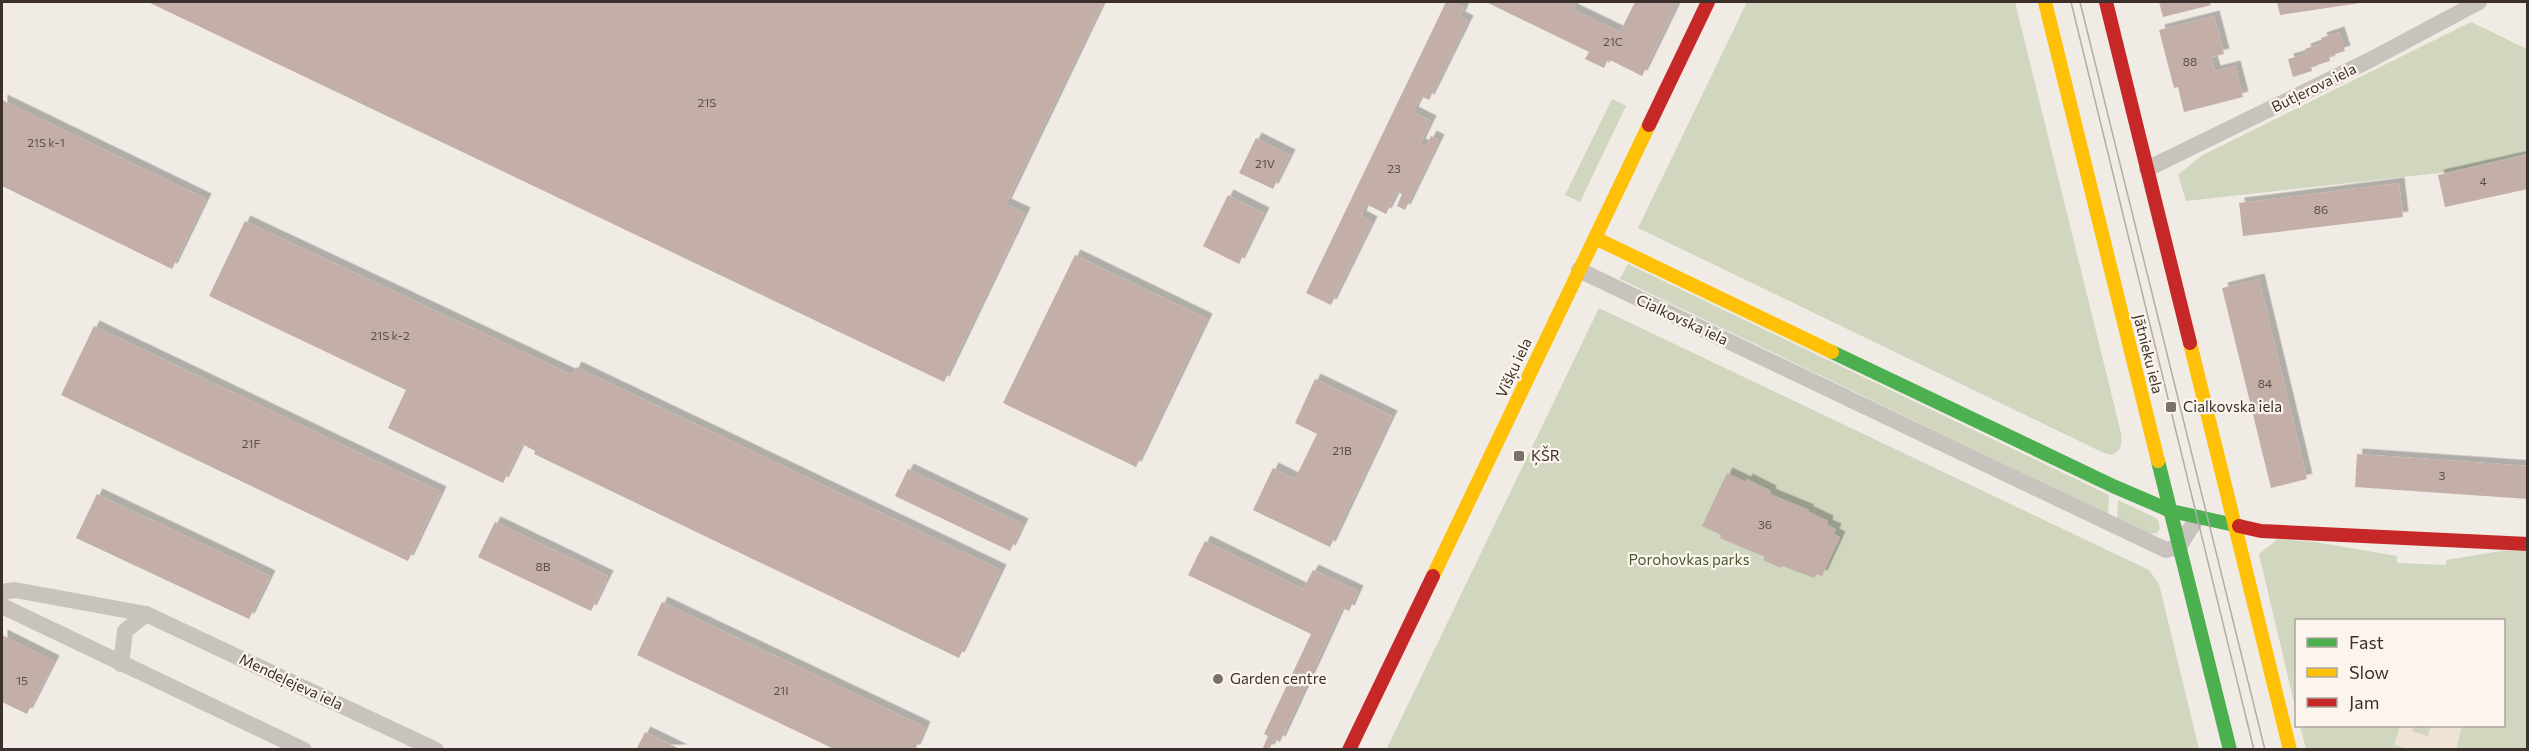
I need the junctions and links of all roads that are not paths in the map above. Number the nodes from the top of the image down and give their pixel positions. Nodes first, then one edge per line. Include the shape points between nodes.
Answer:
1 (1708, 2) edge
2 (2045, 2) edge
3 (2106, 2) edge
4 (2479, 2) edge
5 (2147, 169) junction
6 (1595, 238) junction
7 (1579, 270) junction
8 (2172, 511) junction
9 (2197, 518) junction
10 (2236, 526) junction
11 (2528, 544) edge
12 (2179, 547) junction
13 (2, 592) edge
14 (2, 606) edge
15 (146, 614) junction
16 (121, 664) junction
17 (304, 750) edge
18 (436, 750) edge
19 (1348, 750) edge
20 (2230, 750) edge
21 (2290, 750) edge

1 - 6 street, Višķu iela
2 - 8 street, Jātnieku iela
3 - 5 street
4 - 5 street, Butļerova iela
5 - 10 street
6 - 7 street, Višķu iela
6 - 8 street
7 - 12 street, Cialkovska iela via 2166,550
7 - 19 street, Višķu iela
8 - 9 street
8 - 12 street, Jātnieku iela
9 - 10 street
9 - 12 street
10 - 11 street via 2261,531
10 - 21 street
12 - 20 street, Jātnieku iela
13 - 15 street, Mendeļejeva iela via 15,590
14 - 16 street
15 - 16 street via 125,631
15 - 18 street, Mendeļejeva iela
16 - 17 street

